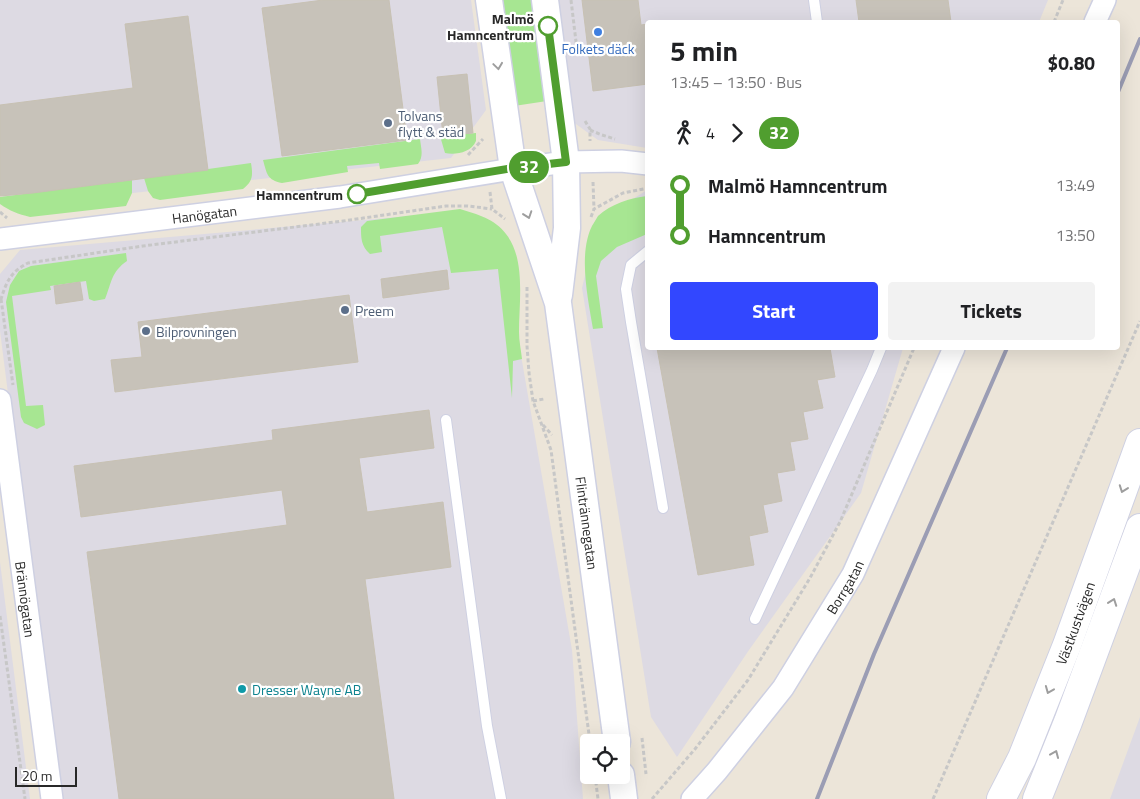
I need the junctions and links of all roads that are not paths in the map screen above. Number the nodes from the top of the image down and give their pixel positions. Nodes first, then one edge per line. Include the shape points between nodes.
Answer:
1 (489, 0) edge
2 (545, 0) edge
3 (814, 0) edge
4 (1105, 0) edge
5 (817, 20) edge
6 (1096, 20) edge
7 (566, 162) junction
8 (645, 164) edge
9 (513, 168) junction
10 (0, 239) edge
11 (645, 253) edge
12 (558, 303) junction
13 (880, 350) edge
14 (953, 350) edge
15 (0, 400) edge
16 (446, 420) dead end
17 (1140, 443) edge
18 (663, 508) dead end
19 (1140, 528) edge
20 (755, 619) dead end
21 (615, 734) edge
22 (622, 784) edge
23 (52, 799) edge
24 (501, 799) edge
25 (624, 799) edge
26 (692, 799) edge
27 (1001, 799) edge
28 (1036, 799) edge

1 -> 9 street, Flintrännegatan
2 - 7 street, Flintrännegatan
3 - 5 lane
4 - 6 street
7 - 8 street, Hanögatan
7 - 9 street, Hanögatan
7 - 12 street, Flintrännegatan via 567,228
9 - 10 street, Hanögatan via 340,197
9 -> 12 street, Flintrännegatan
11 - 18 lane via 631,265 626,288
12 - 21 street, Flintrännegatan
13 - 20 lane
14 - 26 street, Borrgatan via 853,574 783,688
15 - 23 street, Brännögatan
16 - 24 lane via 487,726
17 -> 27 main road, Västkustvägen via 1068,645 1022,758
28 -> 19 main road, Västkustvägen
22 - 25 street

